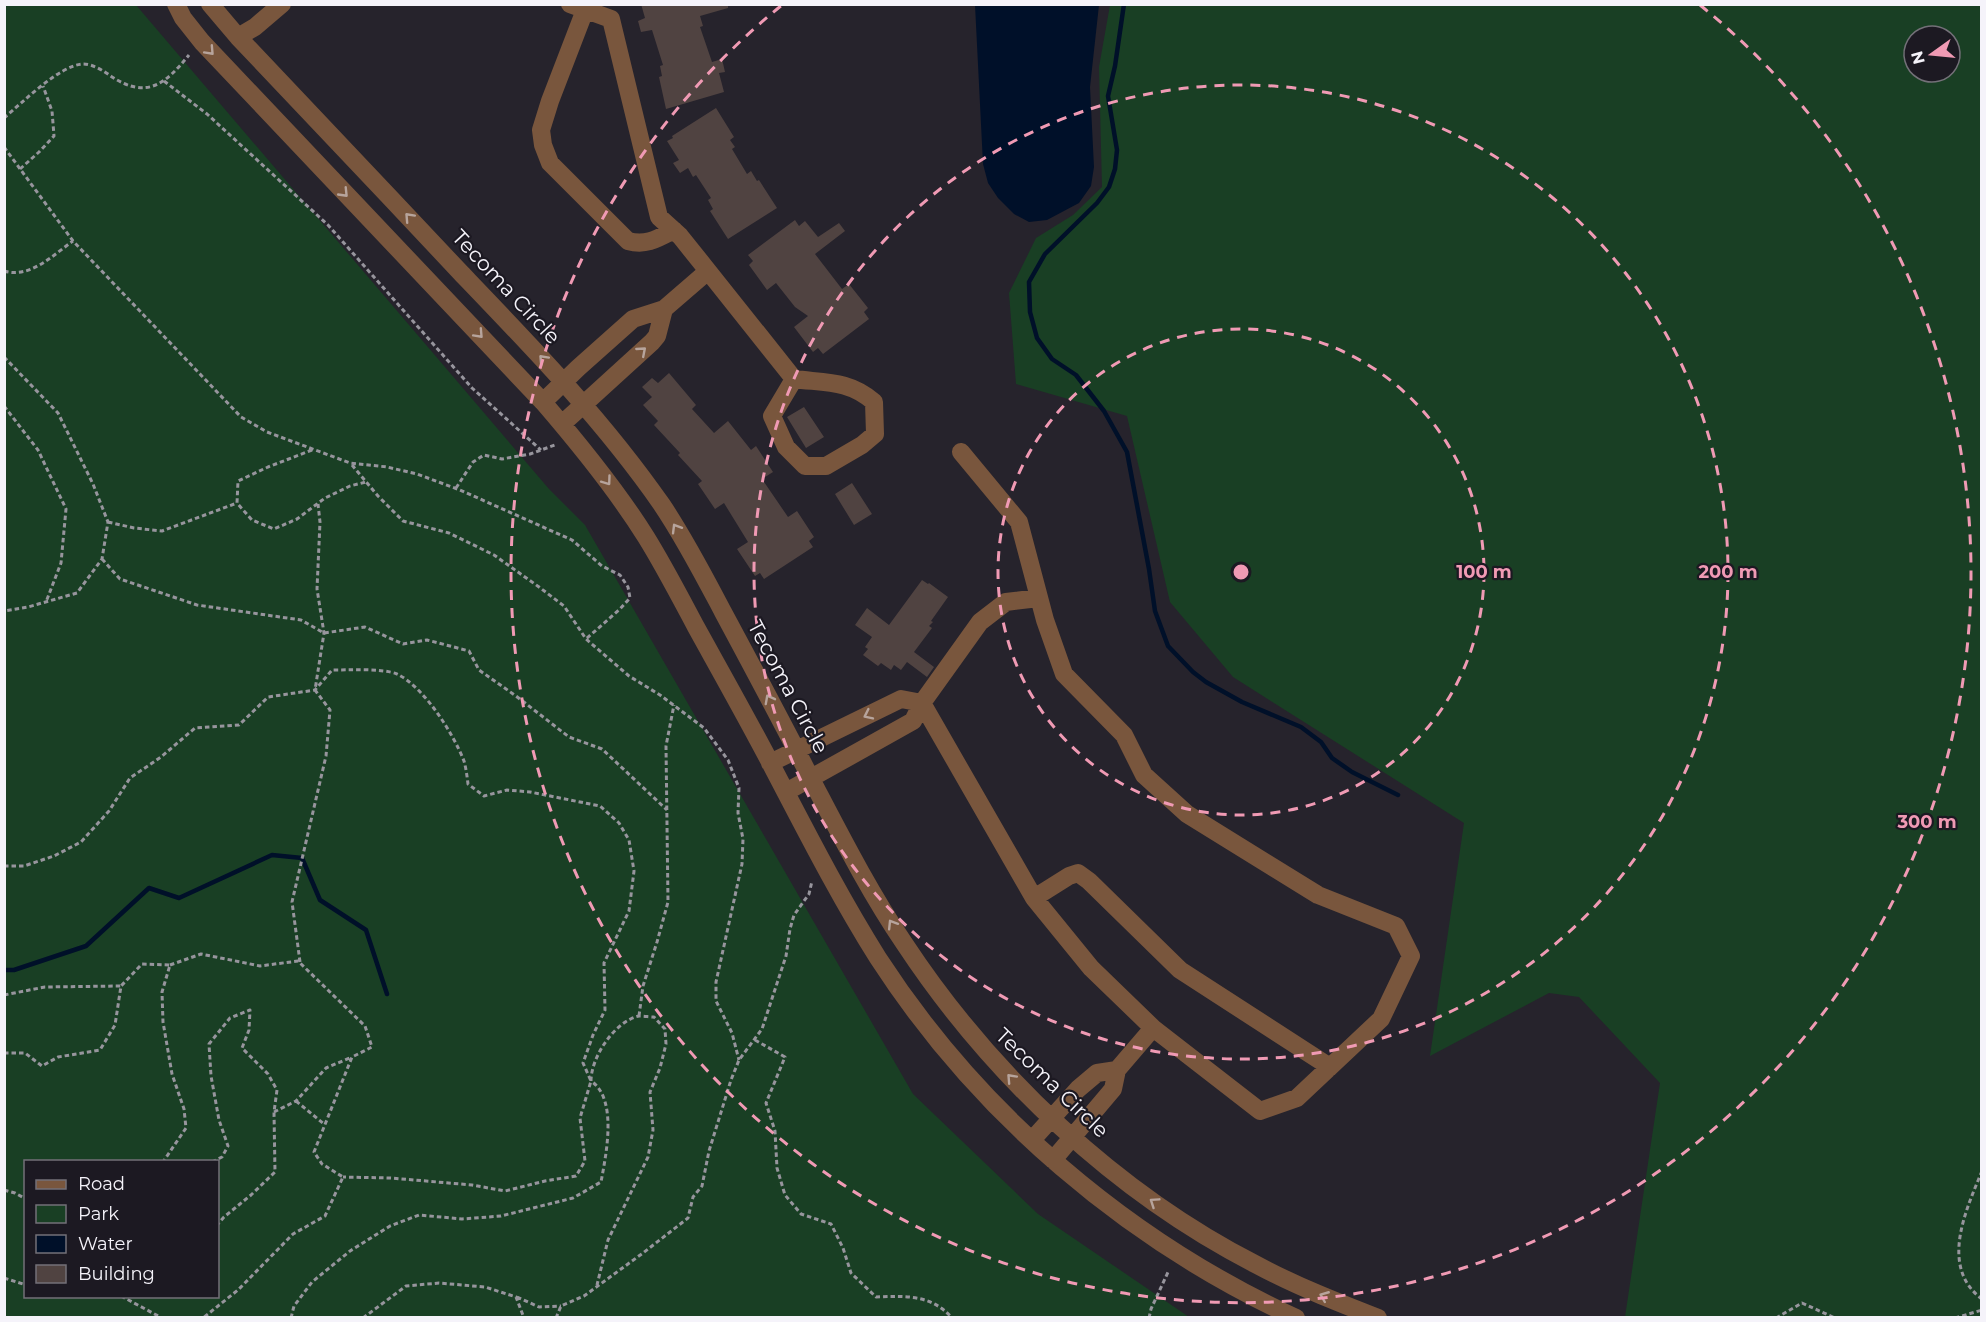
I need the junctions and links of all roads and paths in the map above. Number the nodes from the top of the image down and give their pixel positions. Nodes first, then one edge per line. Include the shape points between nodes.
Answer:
1 (176, 4) edge
2 (210, 4) edge
3 (282, 4) edge
4 (577, 7) edge
5 (238, 37) junction
6 (189, 55) dead end
7 (164, 81) junction
8 (43, 86) junction
9 (4, 118) edge
10 (4, 147) edge
11 (20, 169) junction
12 (674, 230) junction
13 (73, 241) junction
14 (4, 271) edge
15 (708, 271) junction
16 (664, 309) junction
17 (603, 346) junction
18 (4, 357) edge
19 (623, 368) junction
20 (794, 379) junction
21 (564, 381) junction
22 (543, 402) junction
23 (583, 404) junction
24 (4, 406) edge
25 (561, 424) junction
26 (555, 445) dead end
27 (314, 450) junction
28 (542, 450) junction
29 (961, 452) dead end
30 (351, 463) junction
31 (366, 482) junction
32 (456, 488) junction
33 (237, 503) junction
34 (318, 504) junction
35 (108, 522) junction
36 (102, 559) junction
37 (1039, 598) junction
38 (46, 602) junction
39 (4, 611) edge
40 (324, 633) junction
41 (586, 639) junction
42 (315, 690) junction
43 (922, 703) junction
44 (674, 705) junction
45 (797, 751) junction
46 (771, 763) junction
47 (810, 777) junction
48 (786, 792) junction
49 (667, 810) junction
50 (4, 866) edge
51 (812, 881) dead end
52 (1034, 898) junction
53 (301, 963) junction
54 (170, 965) junction
55 (121, 986) junction
56 (4, 995) edge
57 (639, 1016) junction
58 (1153, 1028) junction
59 (754, 1040) junction
60 (4, 1053) edge
61 (352, 1057) junction
62 (739, 1060) junction
63 (1330, 1067) junction
64 (1117, 1070) junction
65 (591, 1081) junction
66 (296, 1101) junction
67 (274, 1112) junction
68 (1052, 1120) junction
69 (324, 1124) junction
70 (1071, 1137) junction
71 (1032, 1140) junction
72 (164, 1160) edge
73 (214, 1160) edge
74 (1053, 1160) junction
75 (1982, 1171) edge
76 (343, 1177) junction
77 (4, 1190) edge
78 (24, 1198) edge
79 (219, 1223) edge
80 (1169, 1270) dead end
81 (4, 1278) edge
82 (24, 1284) edge
83 (597, 1285) junction
84 (516, 1297) junction
85 (126, 1298) edge
86 (1982, 1299) edge
87 (561, 1306) junction
88 (1982, 1310) edge
89 (162, 1317) edge
90 (203, 1317) edge
91 (291, 1317) edge
92 (363, 1317) edge
93 (524, 1317) edge
94 (556, 1317) edge
95 (952, 1317) edge
96 (1149, 1317) edge
97 (1296, 1317) edge
98 (1378, 1317) edge
99 (1776, 1317) edge
100 (1835, 1317) edge
101 (1955, 1317) edge

1 -> 22 street via 195,34 242,85
2 - 5 street, Tecoma Circle
3 - 5 street
4 - 12 street via 611,19 658,217
4 - 12 street via 542,130 550,163 628,241 646,243
21 -> 5 street, Tecoma Circle
6 - 7 path
7 - 8 path via 150,87 126,86 101,69 84,64 63,70
7 - 28 path via 207,114 328,225 472,388
8 - 9 path
8 - 11 path via 52,111 54,136
10 - 11 path
11 - 13 path
12 - 15 street
13 - 14 path via 29,271
13 - 27 path via 242,417 267,432
15 - 16 street
15 - 20 street
16 - 17 street via 633,320
19 -> 16 street via 657,336
17 - 19 street
17 - 21 street
18 - 35 path via 58,413
19 - 23 street
20 - 20 street via 846,385 861,391 874,402 876,434 826,466 806,466 786,447 772,416
21 - 22 street
21 - 23 street, Tecoma Circle
22 - 25 street
23 - 25 street
45 -> 23 street, Tecoma Circle via 665,509
24 - 38 path via 38,450 66,509 61,562
25 -> 46 street via 648,540
26 - 28 path
27 - 30 path
27 - 33 path via 238,481
28 - 32 path via 502,459 484,454 473,462
29 - 37 street via 1019,522
30 - 31 path
30 - 32 path via 417,474
31 - 34 path via 350,486
31 - 41 path via 403,521 448,533 494,555 539,586 564,606
32 - 41 path via 572,540 602,566 620,575 630,598
33 - 34 path via 252,520 274,529
33 - 35 path via 162,531
34 - 40 path via 317,589
35 - 36 path
36 - 38 path via 77,593
36 - 40 path via 120,579 197,605 301,620
37 - 43 street via 1006,602 981,622
37 - 63 street via 1064,674 1124,735 1144,775 1187,814 1318,895 1396,926 1411,956 1382,1019
38 - 39 path
40 - 42 path
40 - 49 path via 365,627 403,644 427,640 469,651 478,670 569,737 602,749
41 - 44 path via 628,676
42 - 50 path via 268,697 239,725 195,728 130,778 109,811 81,842 24,866
42 - 53 path via 330,710 326,756 292,902
42 - 65 path via 332,670 396,674 418,690 447,724 465,763 468,784 484,796 507,790 600,806 619,823 629,840 634,871 629,911 604,963 605,1010 583,1063
43 -> 45 street via 901,699
43 - 47 street via 913,721
43 - 52 street
44 - 49 path via 666,746
44 - 62 path via 704,728 728,760 739,788 742,864 716,981 716,1001 732,1033
45 - 46 street
45 - 47 street, Tecoma Circle
46 - 48 street
47 - 48 street
68 -> 47 street, Tecoma Circle via 976,1040 904,944
48 - 71 street via 847,907 912,1008 969,1077
49 - 57 path via 668,902 643,986
51 - 59 path via 809,894 794,915 773,997
52 - 58 street via 1091,968
52 - 63 street via 1078,873 1180,970
53 - 54 path via 260,966 201,954
53 - 61 path via 365,1026 372,1047
54 - 55 path via 142,964
54 - 72 path via 162,992 163,1022 186,1128
55 - 56 path via 45,987
55 - 60 path via 115,1025 100,1050 58,1057 42,1066 25,1053
57 - 65 path via 617,1028 600,1049
57 - 83 path via 654,1017 665,1029 666,1044 650,1092 653,1130 648,1157 608,1240
58 - 63 street via 1260,1111 1297,1098
58 - 64 street
59 - 62 path
59 - 95 path via 785,1057 766,1103 775,1131 777,1168 785,1195 801,1214 831,1224 851,1273 876,1297 913,1296 943,1308
61 - 66 path via 326,1068
61 - 69 path
62 - 83 path via 709,1151 702,1186 693,1197 688,1218
64 - 68 street via 1097,1073
64 - 70 street via 1113,1089
65 - 76 path via 580,1118 585,1161 576,1176 505,1191 391,1178
65 - 91 path via 605,1102 608,1145 601,1182 573,1198 501,1216 462,1219 419,1215 390,1226 350,1251 312,1282 294,1306
66 - 67 path
66 - 69 path
67 - 73 path via 276,1090 268,1074 242,1048 249,1030 250,1010 230,1018 209,1044 219,1120 228,1146 222,1157
67 - 79 path via 275,1172
68 - 70 street, Tecoma Circle
68 - 71 street
69 - 76 path via 314,1152 322,1164
70 - 74 street
98 -> 70 street, Tecoma Circle via 1309,1290 1228,1249 1154,1202
71 - 74 street
74 - 97 street via 1176,1252
75 - 86 path via 1966,1211 1958,1250 1966,1283
76 - 90 path via 326,1216 293,1234 238,1290
77 - 78 path
80 - 96 path
81 - 82 path
83 - 87 path
84 - 87 path via 539,1307
84 - 92 path via 485,1287 439,1282 406,1286
84 - 93 path
85 - 89 path
87 - 94 path
88 - 101 path
99 - 100 path via 1802,1303

